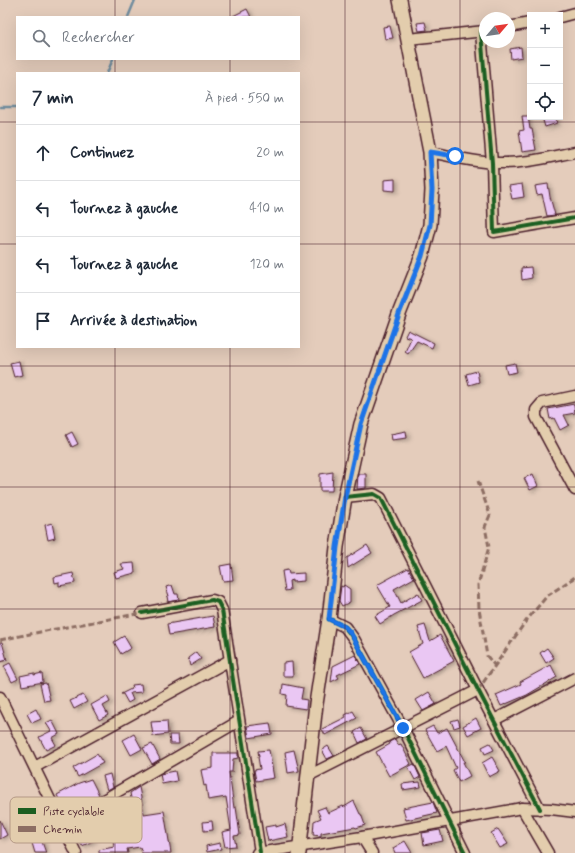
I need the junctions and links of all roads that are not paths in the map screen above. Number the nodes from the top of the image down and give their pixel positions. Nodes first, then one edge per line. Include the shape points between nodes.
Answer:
1 (400, 0) edge
2 (575, 13) edge
3 (563, 15) edge
4 (527, 24) edge
5 (515, 26) edge
6 (479, 31) edge
7 (408, 39) junction
8 (484, 48) edge
9 (430, 152) junction
10 (575, 152) edge
11 (492, 162) junction
12 (575, 218) edge
13 (575, 396) edge
14 (575, 490) edge
15 (345, 497) junction
16 (142, 613) dead end
17 (329, 619) junction
18 (230, 660) junction
19 (575, 678) edge
20 (478, 690) junction
21 (0, 697) edge
22 (494, 720) junction
23 (240, 721) junction
24 (403, 728) junction
25 (35, 767) junction
26 (308, 776) junction
27 (49, 797) edge
28 (109, 797) edge
29 (522, 808) junction
30 (540, 808) junction
31 (575, 812) edge
32 (448, 821) junction
33 (362, 837) junction
34 (71, 843) edge
35 (300, 850) edge
36 (76, 853) edge
37 (259, 853) edge
38 (372, 853) edge
39 (465, 853) edge
40 (548, 853) edge

1 - 7 main road
2 - 3 street
4 - 5 street
6 - 7 street
7 - 9 main road
8 - 11 street
9 - 11 street
9 - 15 main road via 430,225 422,256 361,424
10 - 11 street via 529,160
11 - 12 street via 494,232
13 - 14 street via 542,404 536,410 536,417
15 - 17 main road
15 - 20 street via 374,494 381,498
16 - 18 street via 212,600 218,602 222,610
17 - 24 street via 350,632
17 - 26 main road
18 - 23 street
18 - 25 street
19 - 22 street
20 - 22 street
20 - 24 street
21 - 25 street
22 - 30 street
23 - 28 street
23 - 37 street
24 - 26 street
24 - 32 street
25 - 27 street
26 - 35 main road
29 - 30 street
29 - 32 street
29 - 40 street
30 - 31 street
32 - 33 street
32 - 39 street
33 - 35 street
33 - 38 street
34 - 36 street
35 - 37 street

